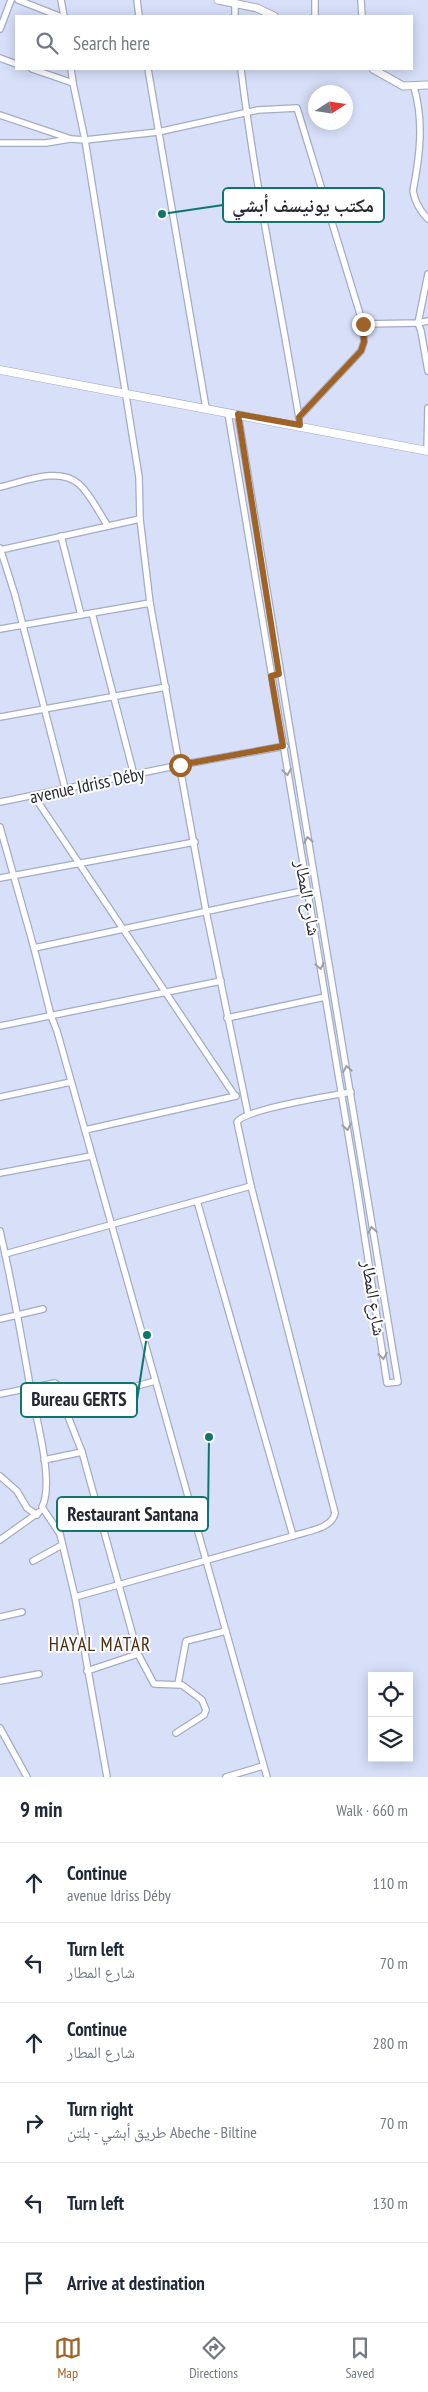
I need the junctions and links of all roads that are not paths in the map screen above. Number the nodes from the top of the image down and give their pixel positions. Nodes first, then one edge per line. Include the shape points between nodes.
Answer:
1 (10, 0) edge
2 (18, 0) edge
3 (62, 0) edge
4 (137, 0) edge
5 (218, 0) edge
6 (315, 0) edge
7 (361, 0) edge
8 (234, 2) edge
9 (56, 15) edge
10 (64, 15) edge
11 (139, 15) edge
12 (235, 15) edge
13 (272, 15) edge
14 (315, 15) edge
15 (362, 15) edge
16 (0, 29) edge
17 (0, 58) edge
18 (15, 64) edge
19 (35, 70) edge
20 (71, 70) edge
21 (148, 70) edge
22 (241, 70) edge
23 (375, 70) edge
24 (73, 83) junction
25 (428, 85) edge
26 (414, 87) junction
27 (246, 112) junction
28 (0, 115) edge
29 (158, 132) junction
30 (71, 139) junction
31 (85, 140) junction
32 (0, 143) edge
33 (428, 219) edge
34 (428, 274) edge
35 (428, 321) edge
36 (363, 324) junction
37 (418, 324) junction
38 (0, 370) edge
39 (428, 371) edge
40 (126, 394) junction
41 (206, 408) junction
42 (428, 408) edge
43 (228, 413) junction
44 (238, 414) junction
45 (299, 417) junction
46 (300, 425) junction
47 (427, 451) edge
48 (0, 487) edge
49 (140, 519) junction
50 (108, 526) junction
51 (61, 536) junction
52 (0, 549) edge
53 (262, 561) junction
54 (253, 563) junction
55 (150, 603) junction
56 (92, 613) junction
57 (81, 615) junction
58 (23, 625) junction
59 (0, 629) edge
60 (279, 674) junction
61 (271, 676) junction
62 (166, 687) junction
63 (114, 695) junction
64 (44, 710) junction
65 (0, 717) edge
66 (283, 746) junction
67 (292, 747) junction
68 (180, 765) junction
69 (134, 775) junction
70 (64, 788) junction
71 (34, 796) junction
72 (0, 802) edge
73 (0, 827) edge
74 (195, 842) junction
75 (80, 864) junction
76 (14, 875) junction
77 (0, 878) edge
78 (307, 890) junction
79 (206, 911) junction
80 (123, 929) junction
81 (34, 948) junction
82 (220, 981) junction
83 (164, 992) junction
84 (325, 997) junction
85 (51, 1016) junction
86 (227, 1018) junction
87 (0, 1026) edge
88 (71, 1082) junction
89 (351, 1092) junction
90 (244, 1094) junction
91 (341, 1094) junction
92 (235, 1096) junction
93 (0, 1097) edge
94 (248, 1114) junction
95 (85, 1130) junction
96 (91, 1156) junction
97 (0, 1173) edge
98 (251, 1186) junction
99 (198, 1201) junction
100 (110, 1225) junction
101 (0, 1231) edge
102 (2, 1245) edge
103 (5, 1254) junction
104 (43, 1309) dead end
105 (18, 1315) junction
106 (0, 1319) edge
107 (155, 1381) junction
108 (30, 1387) junction
109 (0, 1394) edge
110 (64, 1406) junction
111 (82, 1452) junction
112 (44, 1460) junction
113 (0, 1476) edge
114 (42, 1507) junction
115 (37, 1515) junction
116 (293, 1536) junction
117 (0, 1540) edge
118 (62, 1545) junction
119 (33, 1561) dead end
120 (206, 1561) junction
121 (120, 1583) junction
122 (75, 1597) junction
123 (22, 1612) dead end
124 (0, 1617) edge
125 (226, 1630) junction
126 (138, 1654) junction
127 (87, 1671) junction
128 (39, 1674) dead end
129 (0, 1681) edge
130 (178, 1684) junction
131 (0, 1728) edge
132 (176, 1733) dead end
133 (263, 1766) junction
134 (27, 1777) edge
135 (107, 1777) edge
136 (226, 1777) edge
137 (267, 1777) edge

1 - 16 street
2 - 9 street
3 - 10 street
4 - 11 street
5 - 8 street
6 - 14 street
7 - 15 street
8 - 12 street
8 - 13 street
17 - 18 street
19 - 24 street
20 - 24 street
21 - 29 street
22 - 27 street
23 - 26 street via 403,86
24 - 31 street
25 - 26 street
26 - 33 street via 420,108 421,130 413,190
27 - 29 street
27 - 36 street via 298,109
27 - 45 street
28 - 30 street
29 - 31 street
29 - 41 street
30 - 31 street
30 - 32 street via 46,143
31 - 40 street
34 - 37 street
35 - 37 street
36 - 37 street
36 - 45 street via 361,351
37 - 39 street
38 - 40 main road
40 - 41 main road
40 - 49 street via 139,477
41 - 43 main road
42 - 47 street
43 - 44 main road
43 - 54 street, شارع المطار
44 - 46 main road
44 - 53 street, شارع المطار
45 - 46 street
46 - 47 main road
48 - 50 street via 57,475 68,477 80,484
49 - 50 street
49 - 55 street
50 - 51 street
51 - 52 street
51 - 57 street
52 - 58 street
53 - 54 street
53 - 60 street, شارع المطار
54 - 61 street, شارع المطار
55 - 56 street
55 - 62 street
56 - 57 street
56 - 63 street
57 - 58 street
58 - 59 street
58 - 64 street
60 - 61 street
60 - 67 street, شارع المطار
61 - 66 street, شارع المطار
62 - 63 street
62 - 68 street
63 - 64 street
63 - 69 street
64 - 65 street
64 - 70 street
66 - 67 street, avenue Idriss Déby
66 - 68 street, avenue Idriss Déby
66 -> 78 street, شارع المطار
89 -> 67 street, شارع المطار
68 - 69 street, avenue Idriss Déby
68 - 74 street
69 - 70 street, avenue Idriss Déby
70 - 71 street, avenue Idriss Déby
71 - 72 street, avenue Idriss Déby
71 - 75 street
73 - 76 street
74 - 75 street
74 - 79 street
75 - 76 street
75 - 80 street
76 - 77 street
76 - 81 street
78 - 79 street
78 -> 84 street, شارع المطار
79 - 80 street
79 - 82 street
80 - 81 street
80 - 83 street
81 - 85 street
82 - 83 street
82 - 86 street
83 - 85 street
83 - 92 street
84 - 86 street
84 - 91 street, شارع المطار
85 - 87 street
85 - 88 street
86 - 90 street
88 - 93 street
88 - 95 street
89 - 91 street
91 -> 89 street, شارع المطار via 387,1384 398,1382
90 - 92 street
90 - 94 street
91 - 94 street
92 - 95 street
94 - 98 street via 239,1118 237,1129
95 - 96 street
96 - 97 street
96 - 100 street
98 - 99 street
98 - 116 street via 336,1513 327,1525
99 - 100 street
99 - 116 street
100 - 103 street
100 - 107 street
101 - 102 street
102 - 103 street
103 - 105 street
104 - 105 street
105 - 106 street
105 - 108 street
107 - 110 street
107 - 120 street
108 - 109 street
108 - 110 street via 54,1383 59,1386
108 - 112 street
110 - 111 street
111 - 112 street
111 - 121 street
112 - 114 street via 45,1500
113 - 115 street
114 - 115 street
114 - 118 street via 60,1534
115 - 117 street
116 - 120 street
118 - 119 street
118 - 122 street
120 - 121 street
120 - 125 street
121 - 122 street
121 - 126 street
122 - 127 street
123 - 124 street
125 - 130 street via 186,1641
125 - 133 street
126 - 127 street
126 - 130 street via 154,1684
127 - 135 street
128 - 129 street
130 - 132 street via 202,1700 206,1710 204,1715
131 - 134 street
133 - 136 street
133 - 137 street

